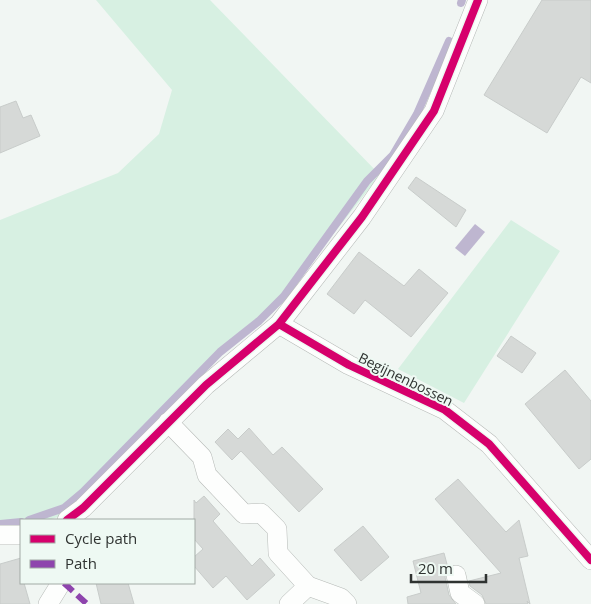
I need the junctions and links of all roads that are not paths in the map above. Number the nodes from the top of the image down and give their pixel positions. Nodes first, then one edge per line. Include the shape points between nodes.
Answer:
1 (478, 0) edge
2 (279, 324) junction
3 (168, 422) junction
4 (68, 519) edge
5 (0, 535) edge
6 (20, 535) edge
7 (591, 560) edge
8 (456, 575) dead end
9 (60, 584) edge
10 (308, 586) junction
11 (48, 604) edge
12 (289, 604) edge
13 (346, 604) edge
14 (475, 604) edge

1 - 2 street via 434,111 362,217
2 - 3 street via 212,379
2 - 7 street, Begijnenbossen via 349,365 445,410 470,428 489,444
3 - 4 street
3 - 10 street via 202,457 207,475 244,514 261,513 277,528 278,553
5 - 6 street
8 - 14 street via 460,594
9 - 11 street
10 - 12 street
10 - 13 street via 341,598

